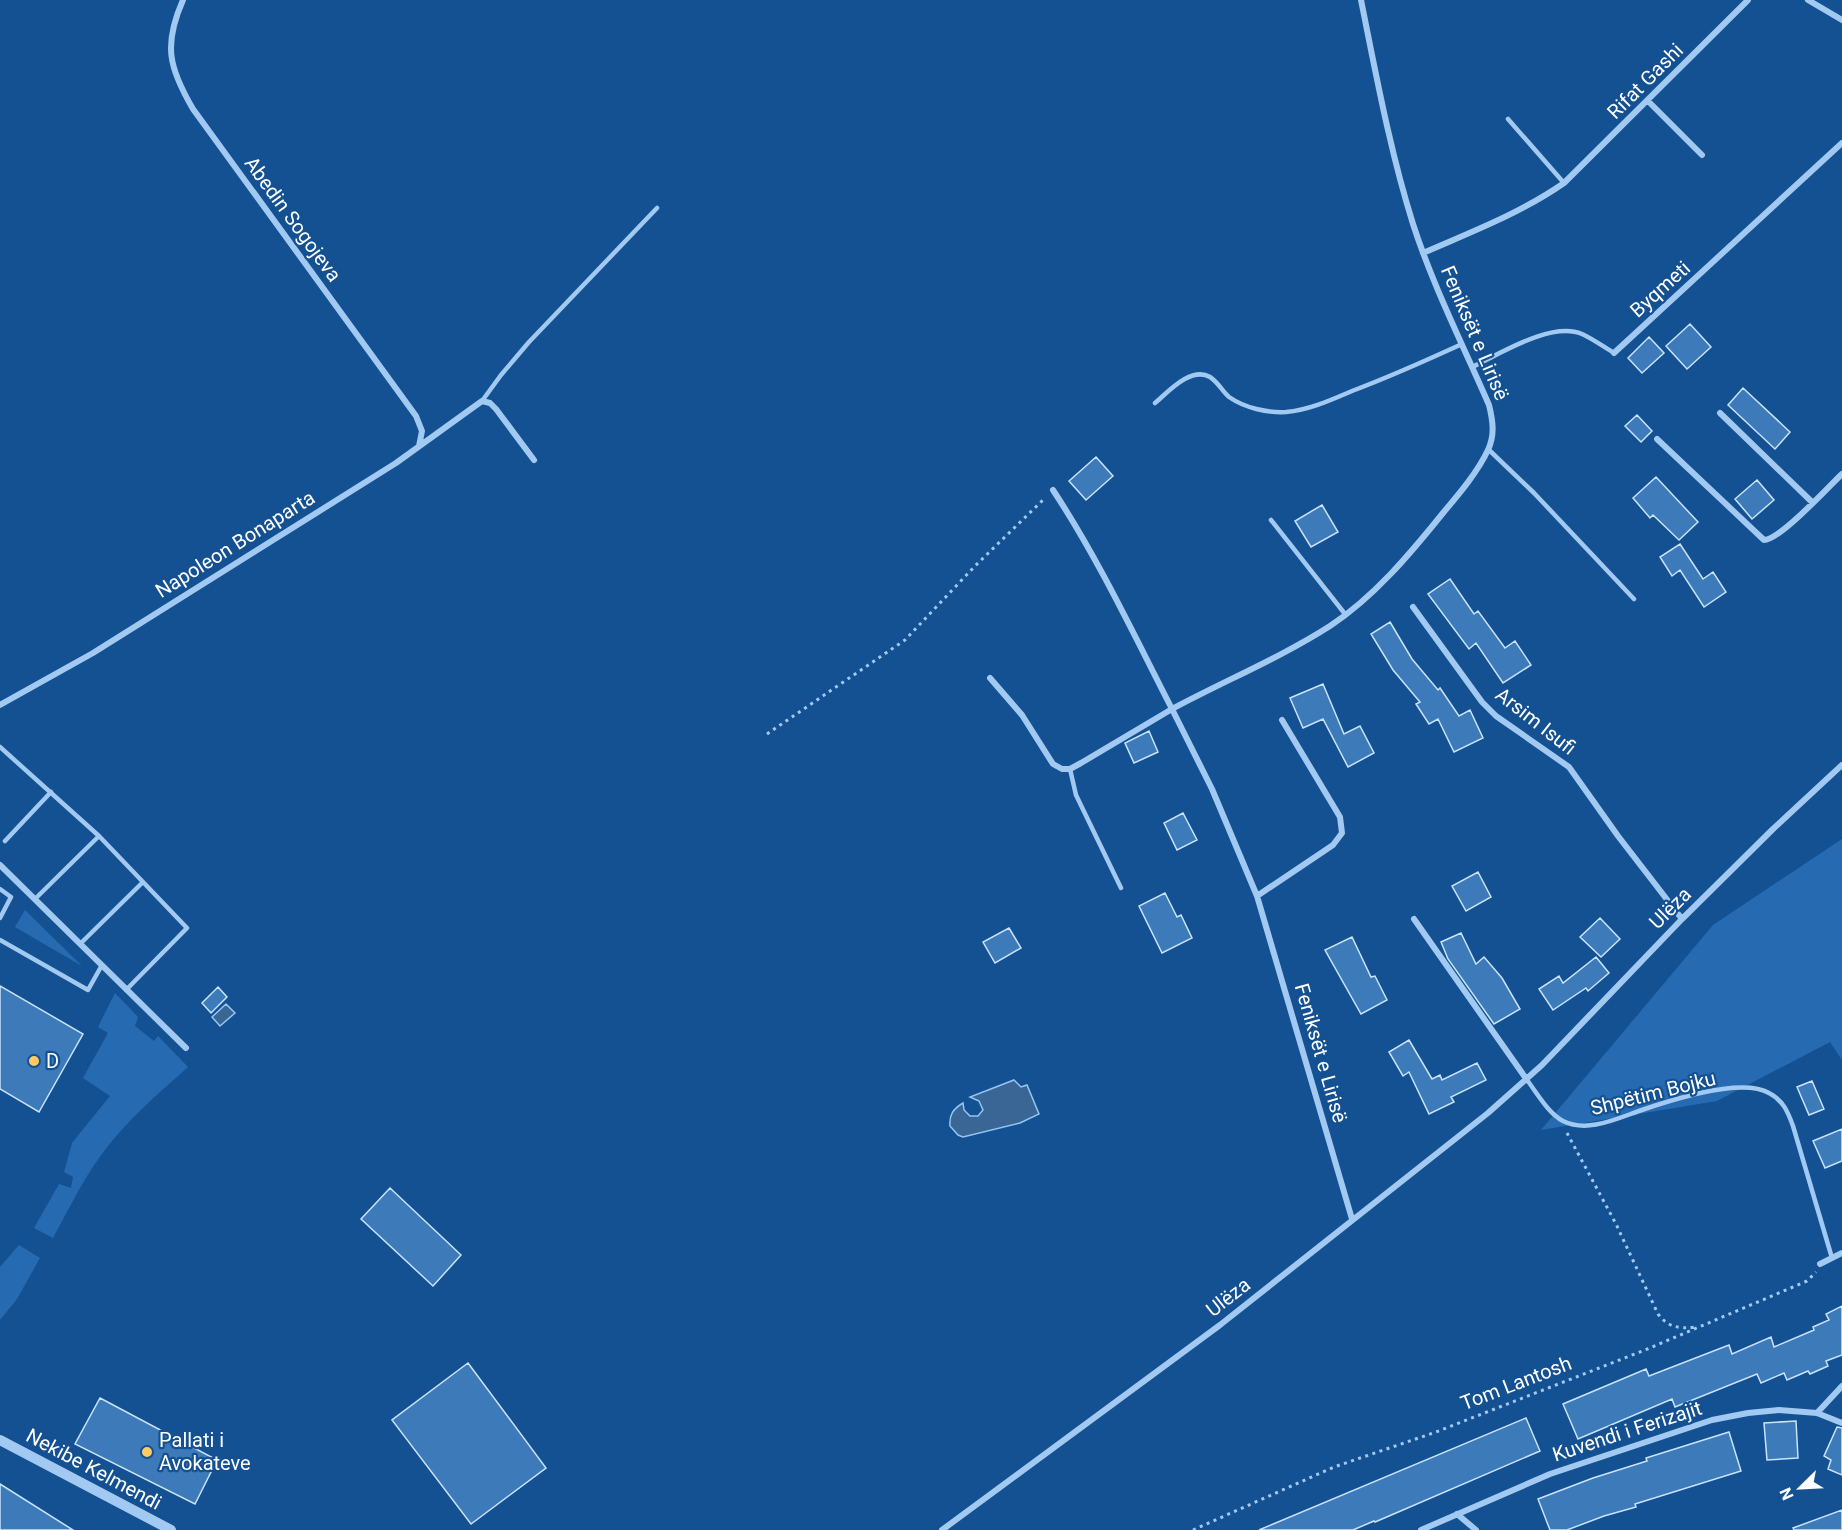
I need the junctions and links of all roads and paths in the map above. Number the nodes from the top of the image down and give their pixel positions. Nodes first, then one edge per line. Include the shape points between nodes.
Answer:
1 (183, 0) edge
2 (1361, 0) edge
3 (1748, 0) edge
4 (1808, 0) edge
5 (1842, 20) edge
6 (1648, 101) junction
7 (1508, 119) dead end
8 (1842, 142) edge
9 (1702, 155) dead end
10 (1564, 183) junction
11 (657, 208) dead end
12 (1423, 253) junction
13 (1462, 344) junction
14 (1614, 353) joint
15 (1472, 367) junction
16 (482, 401) junction
17 (1155, 403) dead end
18 (1720, 413) dead end
19 (1657, 439) dead end
20 (419, 446) junction
21 (1488, 449) junction
22 (534, 460) dead end
23 (1842, 474) edge
24 (1053, 490) joint
25 (1812, 503) junction
26 (1271, 520) dead end
27 (1634, 599) dead end
28 (1413, 607) dead end
29 (1345, 614) junction
30 (990, 678) dead end
31 (0, 705) edge
32 (1172, 709) junction
33 (1282, 720) dead end
34 (767, 734) dead end
35 (0, 747) edge
36 (1842, 765) edge
37 (1070, 769) junction
38 (51, 792) junction
39 (99, 836) junction
40 (5, 841) dead end
41 (0, 866) edge
42 (143, 882) junction
43 (1121, 888) dead end
44 (0, 889) edge
45 (1257, 896) junction
46 (35, 899) junction
47 (0, 918) edge
48 (1414, 919) dead end
49 (1683, 919) junction
50 (0, 940) edge
51 (80, 944) junction
52 (102, 965) junction
53 (126, 990) junction
54 (186, 1048) dead end
55 (1527, 1080) junction
56 (1551, 1112) junction
57 (1352, 1219) junction
58 (1842, 1253) edge
59 (1832, 1258) junction
60 (1820, 1264) joint
61 (1700, 1326) junction
62 (1842, 1386) edge
63 (1817, 1413) junction
64 (1842, 1423) edge
65 (0, 1440) edge
66 (1457, 1515) junction
67 (171, 1530) edge
68 (942, 1530) edge
69 (1193, 1530) edge
70 (1420, 1530) edge
71 (1476, 1530) edge

1 - 20 street, Abedin Sogojeva via 174,25 171,52 183,92 416,416 422,431
2 - 12 street, Feniksët e Lirisë via 1402,186
3 - 6 street, Rifat Gashi
4 - 5 street
6 - 9 street
6 - 10 street, Rifat Gashi
7 - 10 lane
8 - 14 street, Byqmeti
10 - 12 street, Rifat Gashi via 1515,213
11 - 16 lane, Napoleon Bonaparta via 529,342
12 - 13 street, Feniksët e Lirisë
13 - 15 street, Feniksët e Lirisë
13 - 17 lane via 1306,409 1260,410 1241,404 1208,376 1201,375 1185,380
14 - 15 lane, Byqmeti via 1581,334 1551,332
15 - 21 street, Feniksët e Lirisë via 1494,422
16 - 20 street, Napoleon Bonaparta
16 - 22 street via 496,409
18 - 25 street
19 - 25 street via 1764,540 1776,536
20 - 31 street, Napoleon Bonaparta via 93,653
21 - 27 lane
21 - 29 street, Feniksët e Lirisë via 1473,475 1429,531 1377,588
23 - 25 street
24 - 32 street, Feniksët e Lirisë via 1103,573
24 - 34 path via 905,640
26 - 29 lane
28 - 49 street, Arsim Isufi via 1482,702 1569,767
29 - 32 street, Feniksët e Lirisë via 1306,640
30 - 37 street via 1022,715 1053,764 1062,770
32 - 37 street
32 - 45 street, Feniksët e Lirisë via 1212,789
33 - 45 street via 1340,817 1342,833 1333,845
35 - 38 lane
36 - 49 street, Ulëza
37 - 43 lane via 1076,795
38 - 39 lane
38 - 40 lane
39 - 42 lane
39 - 46 lane
41 - 46 street
42 - 51 lane
42 - 53 lane via 187,928
44 - 47 lane via 11,897
45 - 57 street, Feniksët e Lirisë
46 - 51 street
48 - 55 street
49 - 55 street, Ulëza
50 - 52 lane via 88,990
51 - 52 street
52 - 53 street
53 - 54 street
55 - 56 lane, Shpëtim Bojku
55 - 57 street, Ulëza
56 - 59 lane, Shpëtim Bojku via 1575,1125 1590,1125 1724,1089 1767,1091 1778,1098 1793,1126
56 - 61 path via 1591,1176 1658,1314 1673,1327
57 - 68 street, Ulëza via 1220,1325
58 - 59 street
59 - 60 street
60 - 61 path, Tom Lantosh via 1807,1281
61 - 69 path, Tom Lantosh via 1447,1428 1334,1467
62 - 63 street
63 - 64 street, Kuvendi i Ferizajit
63 - 66 street, Kuvendi i Ferizajit via 1779,1410 1712,1420 1560,1471
65 - 67 street, Nekibe Kelmendi
66 - 70 street, Kuvendi i Ferizajit
66 - 71 street

